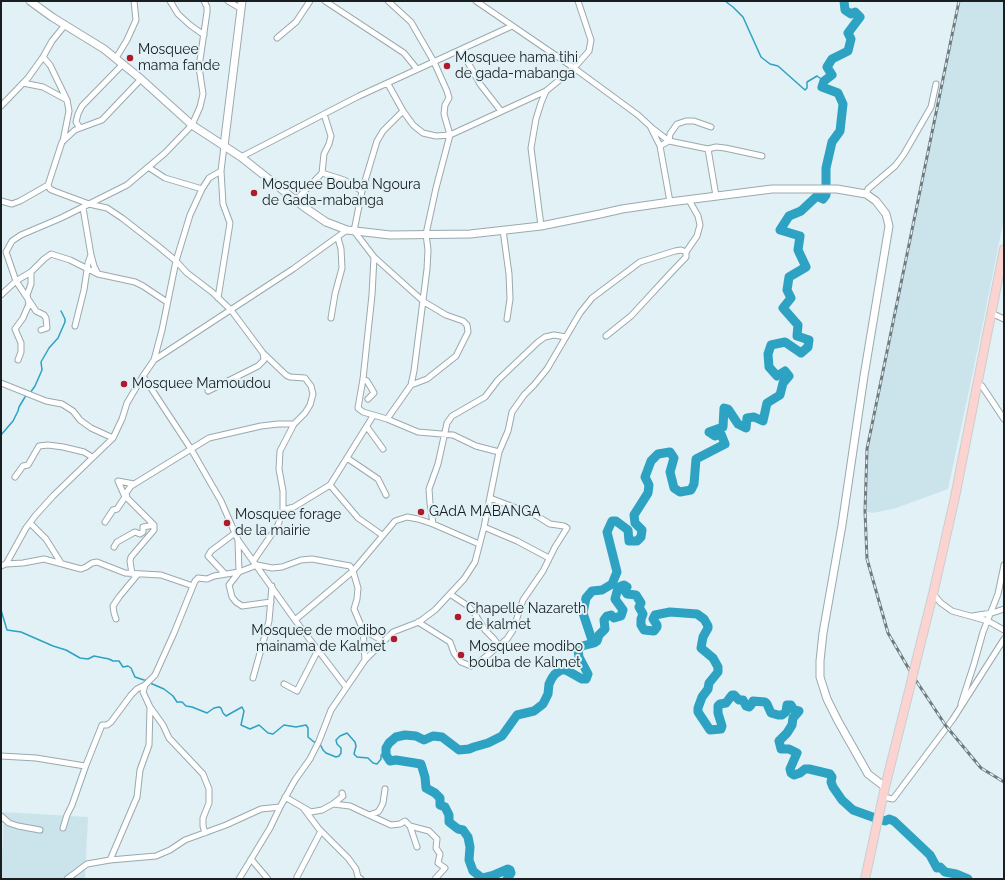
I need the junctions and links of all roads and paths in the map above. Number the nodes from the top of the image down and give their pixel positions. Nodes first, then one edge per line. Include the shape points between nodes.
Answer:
1 (30, 1) edge
2 (134, 1) edge
3 (170, 1) edge
4 (204, 1) edge
5 (228, 1) edge
6 (310, 1) edge
7 (325, 1) edge
8 (388, 1) edge
9 (476, 1) edge
10 (578, 1) edge
11 (241, 4) edge
12 (65, 25) junction
13 (512, 26) junction
14 (204, 35) junction
15 (277, 38) dead end
16 (461, 50) junction
17 (43, 57) junction
18 (116, 58) junction
19 (434, 62) junction
20 (123, 64) junction
21 (574, 68) junction
22 (417, 69) junction
23 (141, 79) junction
24 (23, 83) junction
25 (388, 84) junction
26 (936, 84) dead end
27 (546, 91) junction
28 (67, 100) junction
29 (1, 106) edge
30 (68, 110) junction
31 (403, 111) junction
32 (501, 112) junction
33 (324, 114) junction
34 (76, 122) junction
35 (192, 125) junction
36 (650, 126) junction
37 (80, 128) junction
38 (711, 128) dead end
39 (450, 135) junction
40 (669, 140) junction
41 (62, 142) junction
42 (224, 146) junction
43 (660, 146) junction
44 (708, 149) junction
45 (762, 156) dead end
46 (241, 157) junction
47 (148, 167) junction
48 (220, 171) junction
49 (322, 173) junction
50 (48, 185) junction
51 (202, 189) junction
52 (362, 191) junction
53 (866, 194) junction
54 (716, 196) junction
55 (296, 200) junction
56 (689, 200) junction
57 (1, 201) edge
58 (670, 202) junction
59 (89, 204) junction
60 (83, 208) junction
61 (541, 226) junction
62 (503, 230) junction
63 (350, 231) junction
64 (426, 234) junction
65 (338, 238) junction
66 (1004, 249) edge
67 (686, 252) junction
68 (3, 253) edge
69 (91, 255) junction
70 (374, 258) junction
71 (176, 261) junction
72 (87, 269) junction
73 (31, 272) junction
74 (98, 274) junction
75 (16, 281) junction
76 (1, 295) edge
77 (218, 298) junction
78 (29, 301) junction
79 (167, 302) junction
80 (424, 302) junction
81 (231, 310) junction
82 (991, 314) junction
83 (331, 318) dead end
84 (507, 319) dead end
85 (1004, 319) edge
86 (75, 326) dead end
87 (41, 330) dead end
88 (606, 336) dead end
89 (566, 337) junction
90 (264, 353) junction
91 (18, 360) dead end
92 (154, 360) junction
93 (143, 376) junction
94 (363, 379) junction
95 (1, 383) edge
96 (411, 385) junction
97 (982, 386) dead end
98 (208, 391) dead end
99 (368, 399) dead end
100 (373, 416) junction
101 (387, 419) junction
102 (1004, 419) edge
103 (294, 424) junction
104 (367, 427) junction
105 (445, 434) junction
106 (113, 438) junction
107 (191, 449) junction
108 (383, 449) dead end
109 (499, 452) junction
110 (92, 457) junction
111 (347, 458) junction
112 (15, 477) dead end
113 (134, 484) junction
114 (330, 485) junction
115 (386, 495) dead end
116 (490, 498) junction
117 (284, 510) junction
118 (105, 522) dead end
119 (30, 523) junction
120 (433, 524) junction
121 (154, 525) junction
122 (484, 527) junction
123 (235, 533) junction
124 (382, 535) junction
125 (238, 540) junction
126 (479, 544) junction
127 (114, 546) dead end
128 (549, 558) junction
129 (61, 563) junction
130 (255, 563) junction
131 (3, 565) edge
132 (1004, 565) edge
133 (353, 571) junction
134 (239, 572) junction
135 (131, 574) junction
136 (138, 574) junction
137 (225, 574) junction
138 (132, 581) junction
139 (192, 586) junction
140 (272, 586) junction
141 (450, 594) junction
142 (933, 594) junction
143 (270, 602) junction
144 (1004, 609) edge
145 (992, 613) junction
146 (971, 616) junction
147 (116, 619) dead end
148 (296, 620) junction
149 (418, 622) junction
150 (988, 622) junction
151 (363, 630) junction
152 (1004, 630) edge
153 (1004, 639) edge
154 (383, 641) junction
155 (498, 646) junction
156 (318, 650) junction
157 (365, 660) junction
158 (253, 678) dead end
159 (148, 683) junction
160 (284, 684) dead end
161 (346, 687) junction
162 (150, 707) junction
163 (959, 710) junction
164 (1, 756) edge
165 (85, 766) junction
166 (885, 786) junction
167 (385, 789) dead end
168 (342, 793) dead end
169 (285, 797) junction
170 (882, 800) junction
171 (333, 804) junction
172 (301, 806) junction
173 (280, 807) junction
174 (369, 815) junction
175 (1, 816) edge
176 (410, 826) junction
177 (63, 828) dead end
178 (40, 830) dead end
179 (321, 831) junction
180 (205, 833) junction
181 (418, 847) dead end
182 (251, 859) junction
183 (110, 860) junction
184 (244, 871) junction
185 (297, 877) dead end
186 (359, 878) edge
187 (67, 879) edge
188 (239, 879) edge
189 (244, 879) edge
190 (268, 879) edge
191 (436, 879) edge
192 (865, 879) edge

1 - 12 street
2 - 18 street via 136,20
3 - 14 street via 178,14
4 - 14 street via 208,7
5 - 11 street
6 - 15 street via 296,22
7 - 22 street via 404,53
8 - 19 street via 411,22
9 - 13 street
10 - 21 street via 591,40 589,51
11 - 42 street
12 - 17 street
12 - 18 street
13 - 16 street
13 - 21 street
14 - 35 street via 199,67 203,94
16 - 19 street
16 - 32 street via 480,84
17 - 24 street
17 - 28 street via 50,65
18 - 20 street
19 - 22 street
19 - 39 street via 449,98 444,114
20 - 23 street
20 - 34 street via 82,106
21 - 27 street
21 - 36 street
22 - 25 street
23 - 35 street
23 - 37 street via 102,120
24 - 28 street via 43,87
24 - 29 street
25 - 31 street
25 - 33 street
26 - 53 street via 931,107 904,154 895,166 868,188
27 - 32 street
27 - 61 street via 536,119 531,148
28 - 30 street
30 - 34 street
30 - 41 street
31 - 39 street via 413,125 423,133 436,136
31 - 52 street via 383,131 377,141
32 - 39 street
33 - 46 street
33 - 49 street via 330,136 324,154
34 - 37 street
35 - 42 street
35 - 47 street
36 - 40 street
36 - 43 street
37 - 41 street
38 - 40 street via 694,121 686,121 677,124
39 - 64 street
40 - 43 street
40 - 44 street
41 - 50 street
42 - 46 street
42 - 48 street
43 - 58 street
44 - 45 street via 725,148
44 - 54 street
46 - 55 street
47 - 51 street via 165,178
47 - 59 street via 127,185
48 - 51 street via 209,178
48 - 77 street via 223,204 230,223
49 - 52 street via 344,180
49 - 55 street
50 - 57 street via 20,201 8,204
50 - 59 street via 54,191
51 - 71 street via 190,215
52 - 63 street
53 - 54 street via 837,189 772,189
53 - 166 street via 876,201 886,214 889,226 823,633 820,677 827,699 861,763 868,774
54 - 56 street
55 - 63 street via 326,222
56 - 58 street
56 - 67 street via 700,224 697,236
58 - 61 street
59 - 60 street
59 - 71 street via 107,208
60 - 68 street via 21,235 12,241
60 - 69 street
61 - 62 street
62 - 64 street via 470,234
62 - 84 street via 510,274
63 - 64 street via 390,235
63 - 65 street
63 - 70 street
64 - 80 street via 428,263
65 - 81 street
65 - 83 street via 342,268
66 - 82 main road
67 - 88 street via 686,257 631,316
67 - 89 street via 675,251 640,262 592,298
68 - 75 street
69 - 72 street
69 - 74 street
70 - 80 street
70 - 94 street
71 - 77 street
71 - 79 street
72 - 73 street via 51,254
72 - 74 street
72 - 86 street
73 - 75 street
73 - 78 street via 31,284 27,295
74 - 79 street via 135,282
75 - 76 street
75 - 78 street
77 - 81 street
78 - 87 street via 36,311 46,318 47,328
78 - 91 street via 15,329 21,343
79 - 92 street
80 - 96 street
80 - 96 street via 446,315 463,321 468,332 456,356 427,379
81 - 90 street
81 - 92 street
82 - 85 street
82 - 142 main road
89 - 105 street via 554,335 538,342 498,380 486,397 452,416 447,423
89 - 109 street via 547,369 512,412
90 - 98 street via 264,360 258,366
90 - 103 street via 290,377 305,378 311,386 313,394 310,405
92 - 93 street
93 - 106 street via 127,403
93 - 107 street
94 - 99 street via 374,391
94 - 100 street via 358,408
95 - 106 street via 46,401 62,404 91,428
96 - 101 street
97 - 102 street
100 - 101 street
100 - 104 street
101 - 105 street via 418,432
103 - 107 street via 261,426 209,438
103 - 117 street via 280,451 279,469
104 - 108 street
104 - 111 street
105 - 109 street
105 - 120 street via 429,489
106 - 110 street
107 - 113 street
107 - 123 street via 221,500
109 - 116 street
110 - 112 street via 84,452 63,447 39,446 28,465 23,466
110 - 119 street
111 - 114 street
111 - 115 street via 378,479
113 - 118 street via 118,481 125,497
113 - 121 street via 126,492 127,498
114 - 117 street
114 - 124 street via 358,518
116 - 122 street
116 - 128 street via 537,516 550,524 567,528
117 - 130 street
119 - 129 street via 46,539
119 - 131 street
120 - 124 street via 407,517 395,521
120 - 126 street
121 - 127 street via 143,527 140,534 135,532
121 - 135 street via 154,530 130,561
122 - 126 street
122 - 128 street
123 - 125 street
123 - 137 street via 208,556
124 - 133 street
125 - 130 street
125 - 134 street
126 - 141 street via 475,562
128 - 155 street via 523,600 513,630
129 - 131 street via 44,559
129 - 135 street via 81,568 97,562
130 - 133 street via 272,568 312,558 350,566
130 - 134 street
130 - 140 street
132 - 145 street
133 - 148 street
133 - 151 street via 358,588 354,608
134 - 137 street
134 - 143 street via 230,585 232,597 236,602 242,606
135 - 136 street
135 - 138 street
136 - 138 street
136 - 139 street via 161,575
137 - 139 street via 207,579 198,578
138 - 147 street via 113,606
139 - 159 street via 155,675
140 - 143 street
140 - 148 street
141 - 149 street via 435,610
141 - 155 street via 472,610
142 - 146 street via 952,611
142 - 166 main road, bridge
143 - 158 street via 269,621
144 - 145 street
145 - 146 street
145 - 150 street
146 - 150 street
148 - 156 street
149 - 154 street via 393,632
149 - 155 street via 450,642 454,653 467,666 477,664
150 - 152 street
150 - 163 street
151 - 154 street
151 - 157 street
153 - 163 street
154 - 157 street
156 - 160 street via 297,691
156 - 161 street
157 - 161 street
159 - 162 street via 143,692
159 - 165 street via 131,695 111,722 102,725
161 - 169 street via 331,710 310,759
162 - 180 street via 169,738 203,774 209,789 209,804 203,818
162 - 183 street via 149,745 140,770 137,797
163 - 170 street via 893,800
164 - 165 street via 36,758
165 - 177 street
166 - 170 main road
167 - 174 street via 380,809
168 - 171 street via 343,796
169 - 172 street
169 - 173 street
170 - 192 main road
171 - 172 street via 311,812
171 - 174 street via 350,806
172 - 179 street
173 - 180 street via 261,809
173 - 182 street
174 - 176 street via 390,825 405,821
175 - 178 street via 9,823
176 - 181 street
176 - 191 street via 430,831 437,839 436,848 440,854 438,863 445,868
179 - 185 street
179 - 186 street via 348,858
180 - 183 street via 185,840 156,856
182 - 184 street
182 - 190 street
183 - 187 street via 87,864
184 - 188 street
184 - 189 street

